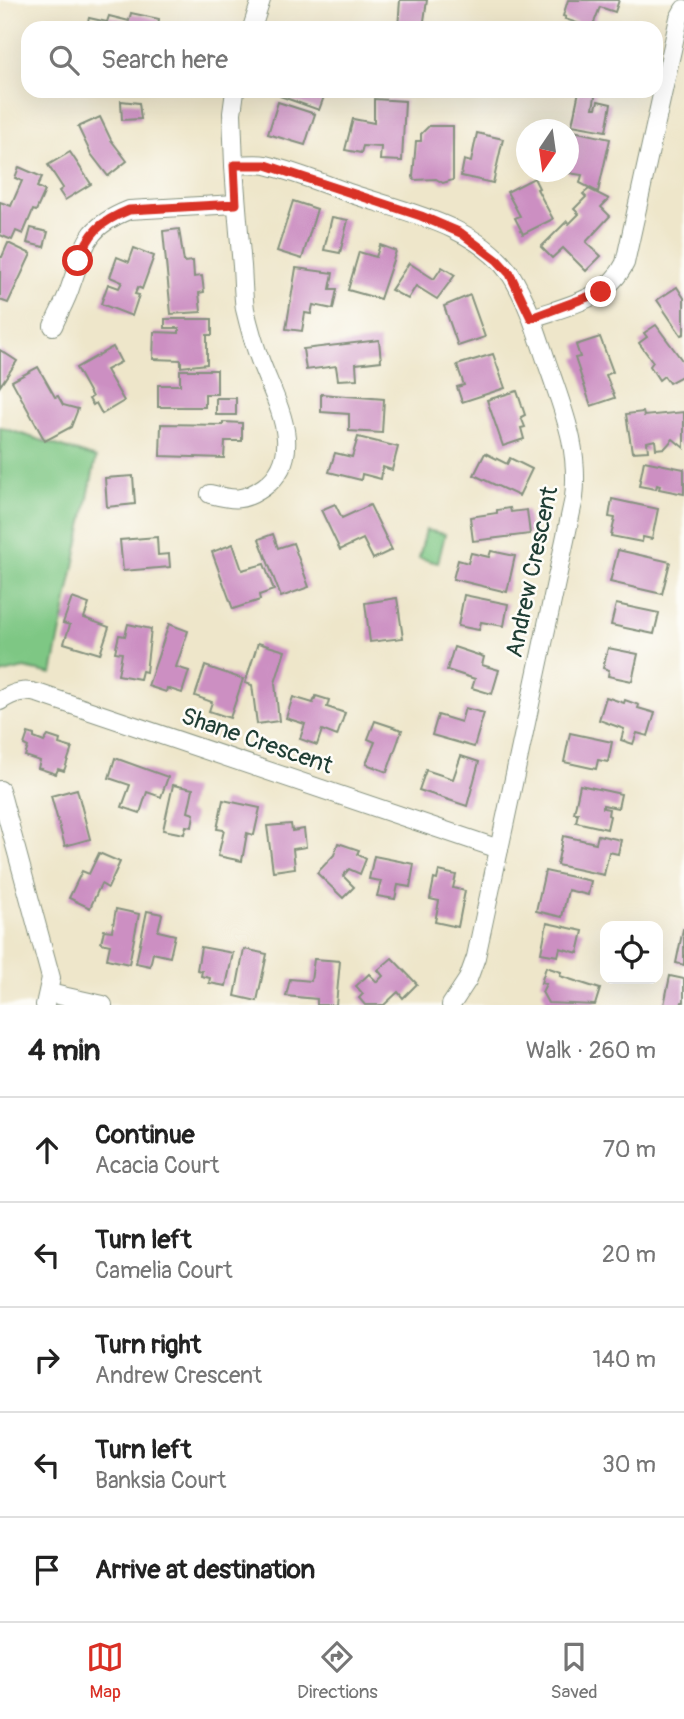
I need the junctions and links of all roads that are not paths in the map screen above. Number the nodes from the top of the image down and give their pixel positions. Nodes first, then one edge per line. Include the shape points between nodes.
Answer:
1 (261, 0) edge
2 (684, 9) edge
3 (254, 21) edge
4 (663, 91) edge
5 (234, 98) edge
6 (661, 98) edge
7 (234, 165) junction
8 (236, 204) junction
9 (531, 318) junction
10 (53, 326) dead end
11 (210, 494) dead end
12 (0, 701) edge
13 (0, 790) edge
14 (499, 849) junction
15 (47, 999) edge
16 (103, 1005) edge
17 (451, 1005) edge

1 - 3 street
2 - 4 street
5 - 7 street
6 - 9 street via 620,273 601,292
7 - 8 street
7 - 9 street, Andrew Crescent via 266,165 461,233 510,274
8 - 10 street via 129,210 97,226 85,243
8 - 11 street via 245,308 287,437 285,454 270,483 235,500
9 - 14 street, Andrew Crescent via 572,437 576,477
12 - 14 street, Shane Crescent via 22,691 40,694
13 - 15 street via 51,978
14 - 17 street, Andrew Crescent via 476,957
15 - 16 street

